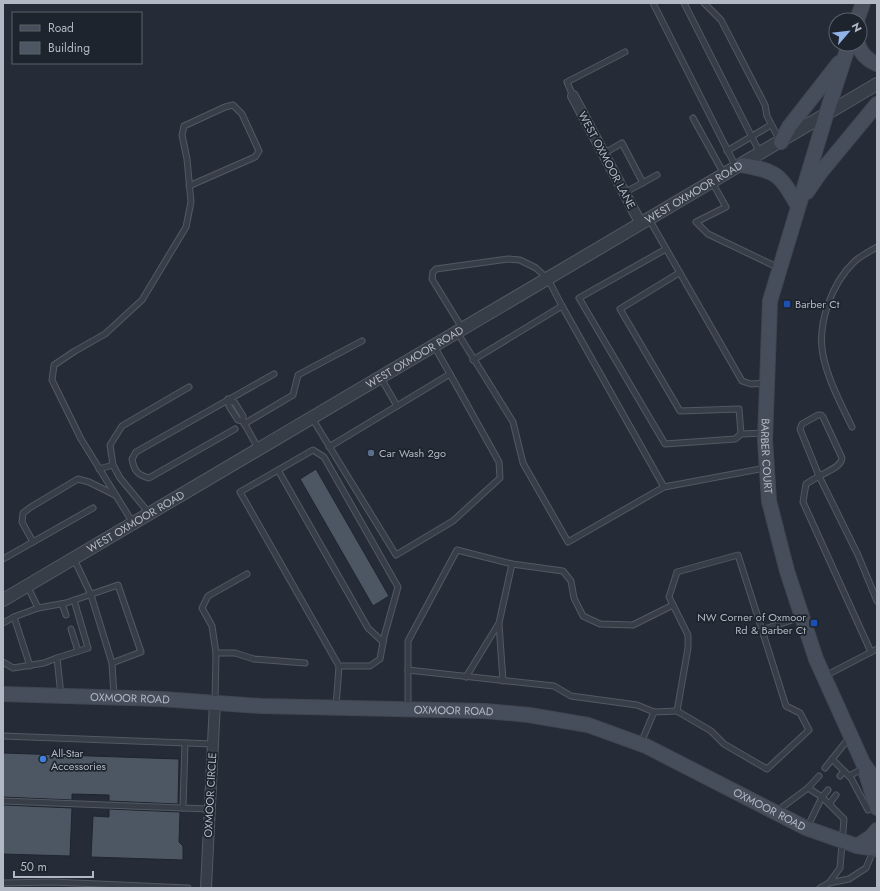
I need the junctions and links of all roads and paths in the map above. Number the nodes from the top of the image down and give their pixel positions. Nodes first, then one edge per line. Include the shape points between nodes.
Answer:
1 (653, 3) edge
2 (684, 3) edge
3 (704, 3) edge
4 (625, 52) dead end
5 (846, 52) edge
6 (849, 52) edge
7 (859, 52) edge
8 (877, 64) edge
9 (877, 84) edge
10 (573, 96) joint
11 (877, 104) edge
12 (826, 115) junction
13 (693, 118) dead end
14 (771, 124) junction
15 (752, 136) junction
16 (780, 142) junction
17 (727, 150) junction
18 (761, 153) junction
19 (603, 154) junction
20 (739, 166) junction
21 (656, 175) dead end
22 (725, 175) junction
23 (712, 182) junction
24 (644, 183) junction
25 (189, 186) junction
26 (624, 193) junction
27 (798, 206) junction
28 (645, 222) junction
29 (877, 247) edge
30 (666, 249) junction
31 (780, 269) junction
32 (679, 273) junction
33 (548, 279) junction
34 (562, 306) junction
35 (460, 331) junction
36 (362, 341) dead end
37 (434, 346) junction
38 (473, 360) junction
39 (274, 374) dead end
40 (450, 374) junction
41 (380, 378) junction
42 (767, 383) junction
43 (189, 387) dead end
44 (228, 399) junction
45 (397, 406) junction
46 (312, 418) junction
47 (244, 423) junction
48 (852, 427) dead end
49 (235, 429) dead end
50 (765, 432) junction
51 (741, 434) junction
52 (330, 447) junction
53 (259, 449) junction
54 (113, 465) junction
55 (767, 468) junction
56 (99, 469) junction
57 (278, 470) junction
58 (819, 476) junction
59 (664, 487) junction
60 (115, 495) junction
61 (93, 508) dead end
62 (149, 514) junction
63 (133, 523) junction
64 (33, 542) junction
65 (74, 558) junction
66 (3, 560) edge
67 (512, 564) junction
68 (247, 574) dead end
69 (27, 585) junction
70 (91, 595) junction
71 (3, 600) edge
72 (74, 600) junction
73 (877, 601) edge
74 (62, 604) junction
75 (673, 605) junction
76 (38, 608) junction
77 (66, 615) dead end
78 (802, 616) junction
79 (14, 617) junction
80 (3, 623) edge
81 (499, 623) junction
82 (71, 629) dead end
83 (762, 630) junction
84 (383, 642) junction
85 (877, 649) edge
86 (78, 651) junction
87 (871, 652) junction
88 (216, 653) junction
89 (57, 658) junction
90 (3, 662) edge
91 (112, 663) junction
92 (304, 663) dead end
93 (30, 666) junction
94 (339, 666) junction
95 (408, 670) junction
96 (824, 676) junction
97 (466, 677) junction
98 (503, 681) junction
99 (3, 694) edge
100 (61, 696) junction
101 (114, 698) junction
102 (216, 702) junction
103 (336, 708) junction
104 (408, 709) junction
105 (677, 711) junction
106 (654, 712) junction
107 (3, 736) edge
108 (851, 736) junction
109 (185, 743) junction
110 (213, 744) junction
111 (641, 744) junction
112 (832, 760) junction
113 (864, 765) junction
114 (825, 768) dead end
115 (844, 771) junction
116 (819, 776) dead end
117 (840, 776) dead end
118 (849, 778) junction
119 (877, 783) edge
120 (808, 788) junction
121 (828, 790) dead end
122 (836, 795) dead end
123 (822, 797) junction
124 (3, 801) edge
125 (830, 803) junction
126 (183, 808) junction
127 (877, 808) edge
128 (210, 809) junction
129 (776, 812) junction
130 (806, 828) junction
131 (877, 830) edge
132 (842, 841) junction
133 (857, 846) junction
134 (876, 849) edge
135 (3, 883) edge
136 (829, 883) junction
137 (12, 885) edge
138 (103, 886) edge
139 (178, 888) edge
140 (188, 888) edge
141 (206, 888) edge
142 (820, 888) edge

1 - 17 lane
2 - 15 lane
3 - 14 lane via 721,20 765,105
4 - 10 lane via 567,82
5 - 16 main road
6 - 12 main road, BARBER COURT
7 - 8 main road
9 - 12 street, WEST OXMOOR ROAD
10 - 19 street, WEST OXMOOR LANE
11 - 27 main road via 820,173
12 - 16 street, WEST OXMOOR ROAD
12 - 27 main road, BARBER COURT
13 - 22 lane
14 - 15 lane
14 - 16 lane
15 - 17 lane
15 - 18 lane
16 - 18 street, WEST OXMOOR ROAD
17 - 20 lane
18 - 20 street, WEST OXMOOR ROAD
19 - 24 lane via 622,143
19 - 26 street, WEST OXMOOR LANE
20 - 22 street, WEST OXMOOR ROAD
20 - 27 main road via 774,173 785,183
21 - 24 lane
22 - 23 street, WEST OXMOOR ROAD
23 - 28 street, WEST OXMOOR ROAD
23 - 31 lane via 726,207 696,222 708,234
24 - 26 lane
25 - 25 lane via 182,135 184,126 233,105 242,114 259,151 255,157
25 - 56 lane via 191,202 186,227 142,300 106,334 54,365 52,380 81,440
26 - 28 street, WEST OXMOOR LANE
27 - 31 main road, BARBER COURT
28 - 30 lane
28 - 33 street, WEST OXMOOR ROAD
29 - 48 lane via 855,262 842,275 830,296 822,328 823,355 831,383
30 - 32 lane
30 - 51 lane via 579,298 665,444 735,439
31 - 42 main road, BARBER COURT via 770,301
32 - 42 lane via 742,381 751,384
32 - 51 lane via 620,309 680,410 739,409
33 - 34 lane
33 - 35 street, WEST OXMOOR ROAD
33 - 35 lane via 536,268 520,260 508,259 436,269 432,272 432,279
34 - 38 lane
34 - 59 lane
35 - 37 street, WEST OXMOOR ROAD
35 - 38 lane
36 - 47 lane via 298,375 293,395
37 - 40 lane
37 - 41 street, WEST OXMOOR ROAD
38 - 59 lane via 513,422 523,463 568,542
39 - 44 lane
40 - 45 lane
40 - 52 lane via 499,462 500,478 453,521 396,555
41 - 45 lane
41 - 46 street, WEST OXMOOR ROAD
42 - 50 main road, BARBER COURT
43 - 54 lane via 122,426 110,445
44 - 47 lane via 235,402
44 - 49 lane via 136,452 132,458 134,469 142,477 149,478
45 - 52 lane
46 - 52 lane
46 - 53 street, WEST OXMOOR ROAD
47 - 53 lane
50 - 51 lane
50 - 55 main road, BARBER COURT
53 - 62 street, WEST OXMOOR ROAD
54 - 56 lane
54 - 62 lane via 120,478
55 - 59 lane
55 - 78 main road, BARBER COURT via 769,501 787,571
56 - 60 lane
57 - 84 lane via 368,628
57 - 84 lane via 313,450 324,458 398,587
57 - 94 lane via 240,492
58 - 58 lane via 842,462 821,415 800,426
58 - 73 lane via 858,555
58 - 87 lane via 806,484 803,502
60 - 63 lane
60 - 64 lane via 78,479 23,513 22,522
61 - 64 lane
62 - 63 street, WEST OXMOOR ROAD
63 - 65 street, WEST OXMOOR ROAD
64 - 66 lane
65 - 69 street, WEST OXMOOR ROAD
65 - 70 lane
67 - 75 lane via 563,571 571,581 574,598 583,616 600,624 633,625
67 - 81 lane
67 - 95 lane via 457,550 408,642
68 - 88 lane via 208,596 202,608 212,626
69 - 71 street, WEST OXMOOR ROAD
69 - 76 lane
70 - 72 lane
70 - 91 lane
70 - 91 lane via 118,585 141,652
72 - 74 lane
72 - 86 lane via 88,648
74 - 76 lane
74 - 77 lane
75 - 83 lane via 669,597 677,572 738,555
75 - 105 lane via 688,635
76 - 79 lane
78 - 83 lane
78 - 96 main road, BARBER COURT
79 - 80 lane
79 - 93 lane
81 - 97 lane
81 - 98 lane
82 - 86 lane
83 - 105 lane via 786,706 800,713 809,730 767,769 724,744 711,731
84 - 94 lane via 380,659 370,666
85 - 87 lane
86 - 89 lane
87 - 96 lane
88 - 92 lane via 235,653 254,659
88 - 102 lane
89 - 93 lane
89 - 100 lane
90 - 93 lane via 13,668
91 - 101 lane
94 - 103 lane
95 - 97 lane
95 - 104 lane
96 - 108 main road, BARBER COURT
97 - 98 lane
98 - 106 lane via 554,686 571,696 637,705
99 - 100 main road, OXMOOR ROAD
100 - 101 main road, OXMOOR ROAD
101 - 102 main road, OXMOOR ROAD
102 - 103 main road, OXMOOR ROAD
102 - 110 street, OXMOOR CIRCLE
103 - 104 main road, OXMOOR ROAD
104 - 111 main road, OXMOOR ROAD via 529,715 588,725
105 - 106 lane
106 - 111 lane
107 - 109 lane
108 - 112 lane
108 - 113 main road, BARBER COURT
109 - 110 lane
109 - 126 lane
110 - 128 street, OXMOOR CIRCLE
111 - 129 main road, OXMOOR ROAD
112 - 114 lane
112 - 115 lane
113 - 118 lane
113 - 119 main road, BARBER COURT
113 - 127 main road
115 - 117 lane
115 - 118 lane
116 - 120 lane
118 - 127 lane via 868,810
120 - 123 lane
120 - 129 lane
121 - 123 lane
122 - 125 lane
123 - 125 lane
123 - 130 lane
124 - 126 lane
125 - 132 lane via 844,819
126 - 128 lane
128 - 141 street, OXMOOR CIRCLE
129 - 130 main road, OXMOOR ROAD
130 - 132 main road, OXMOOR ROAD
131 - 133 main road
132 - 133 main road, OXMOOR ROAD
132 - 136 lane via 840,868
133 - 134 main road, OXMOOR ROAD
134 - 136 lane via 866,868 849,879
135 - 137 lane
136 - 142 lane
137 - 138 lane via 53,882
138 - 139 lane
139 - 140 lane

